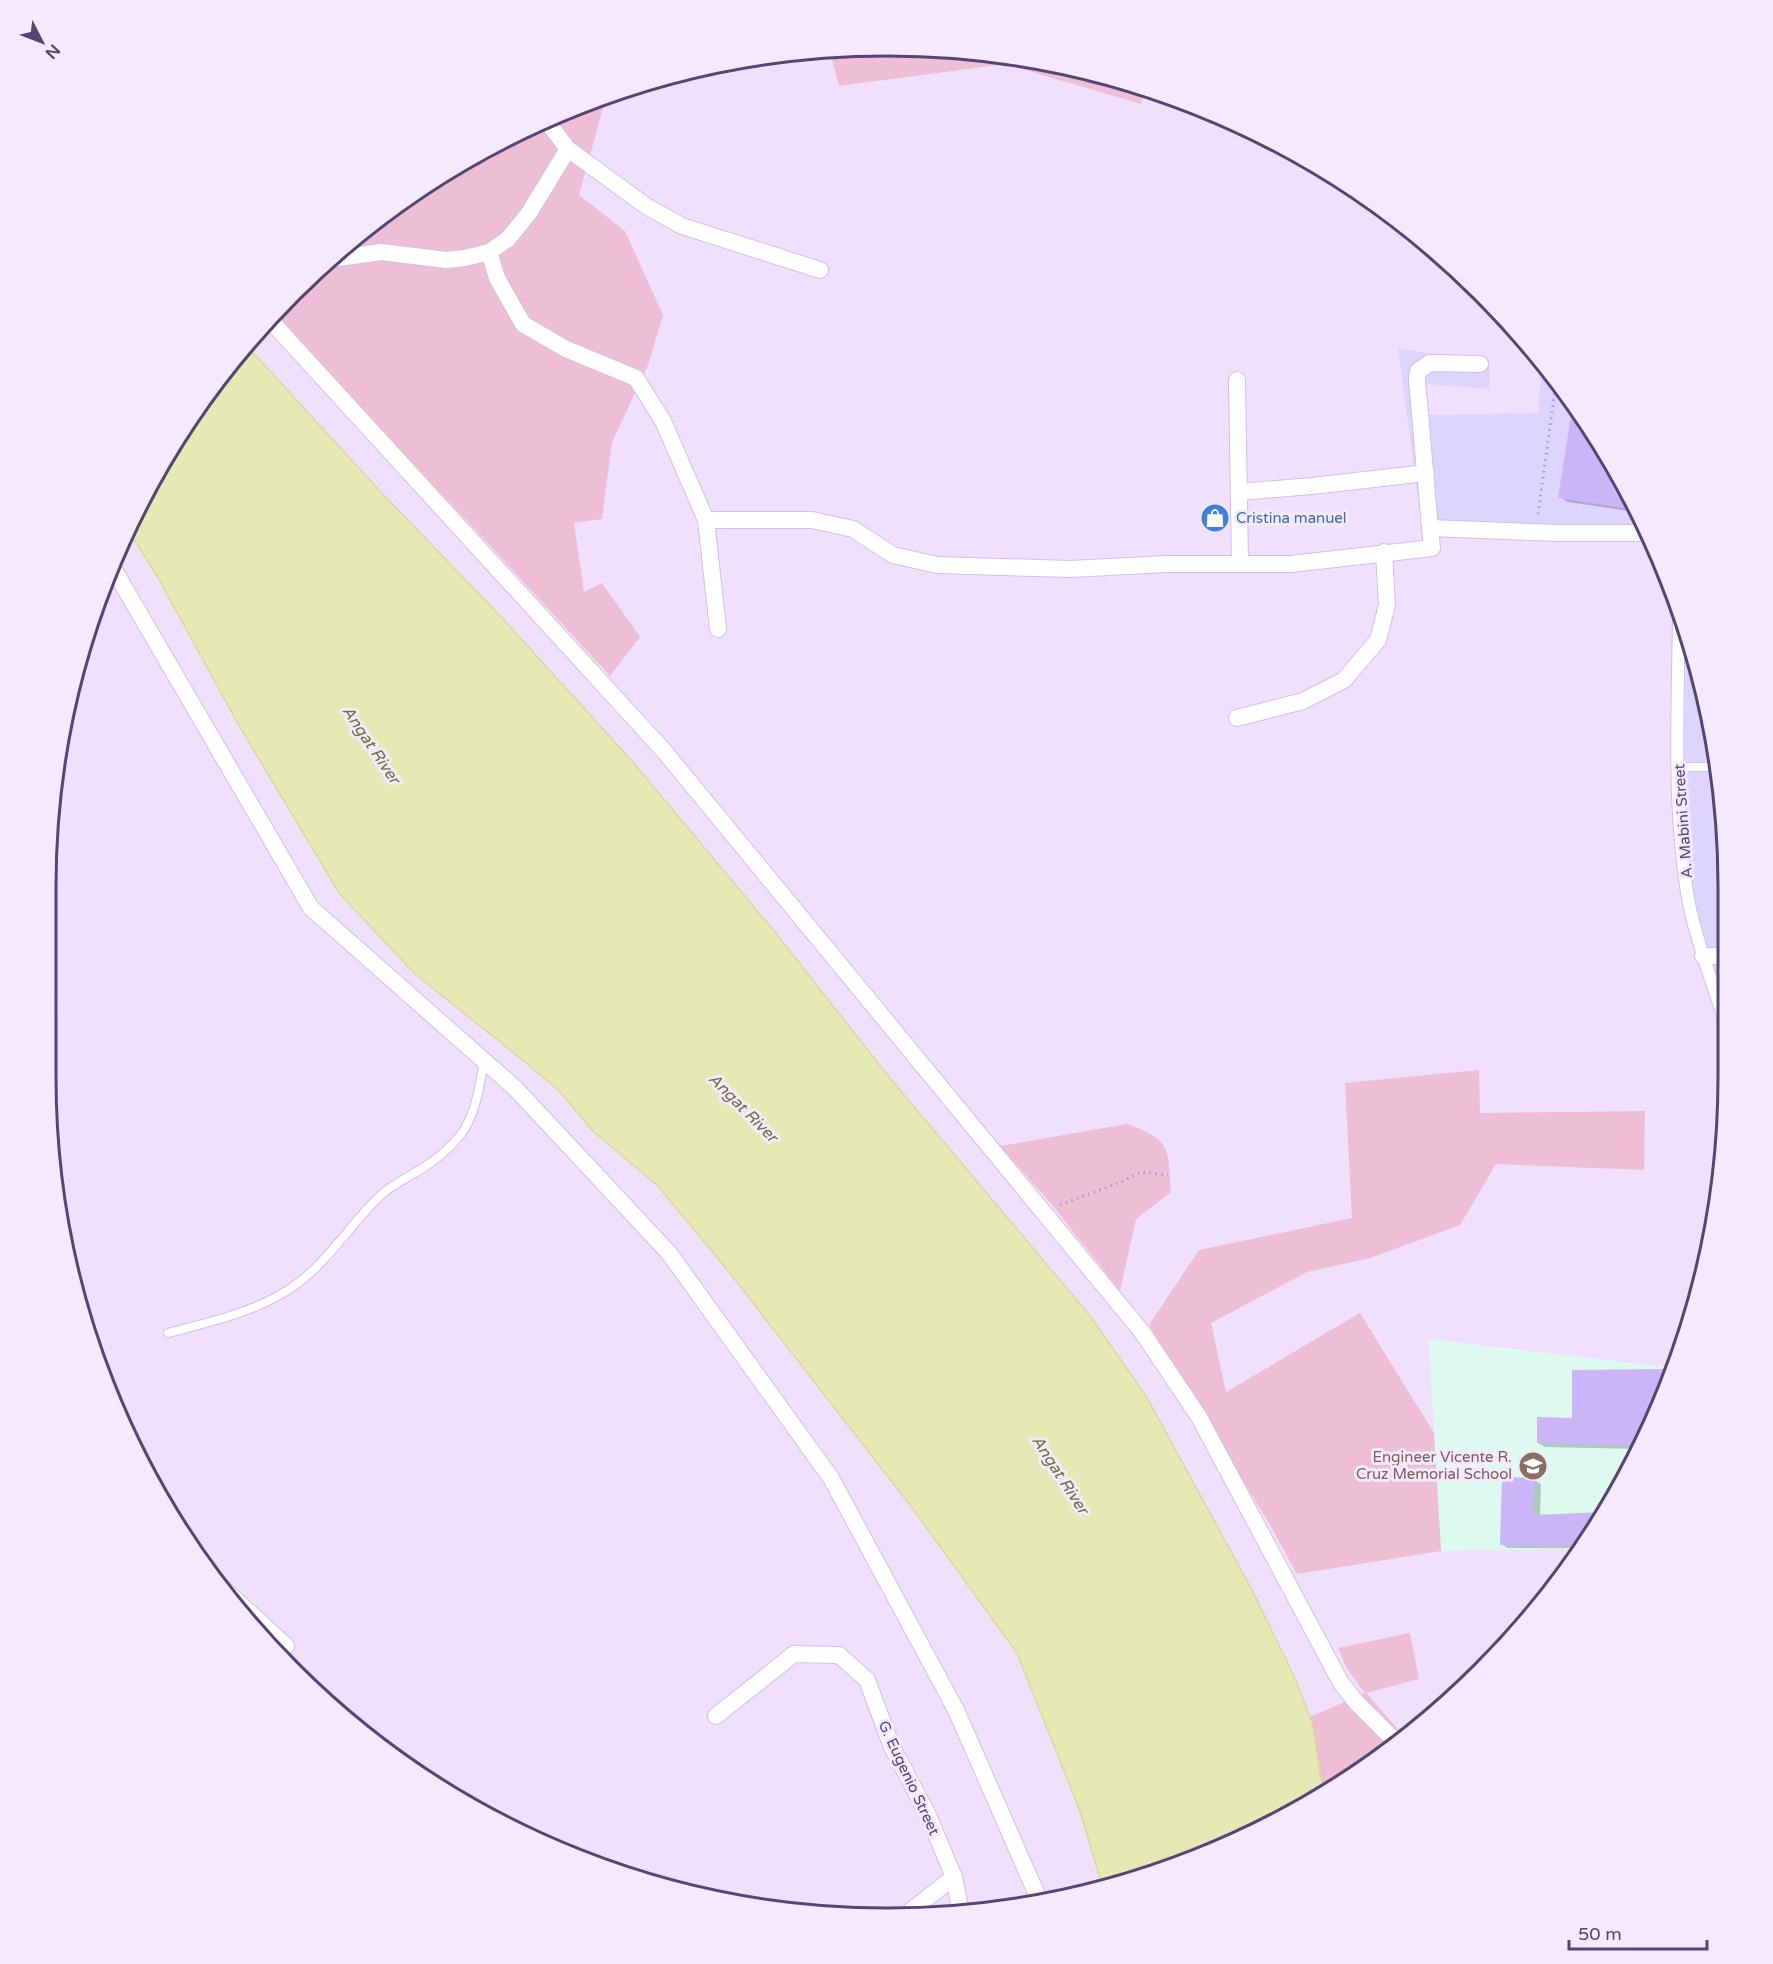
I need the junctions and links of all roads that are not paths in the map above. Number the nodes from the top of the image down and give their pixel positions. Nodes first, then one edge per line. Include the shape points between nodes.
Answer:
1 (551, 127) edge
2 (568, 149) junction
3 (489, 252) junction
4 (345, 257) edge
5 (820, 270) dead end
6 (275, 325) edge
7 (1480, 364) dead end
8 (1236, 380) dead end
9 (1426, 473) junction
10 (1239, 492) junction
11 (706, 520) junction
12 (1430, 528) junction
13 (1638, 533) edge
14 (1384, 552) junction
15 (1240, 564) junction
16 (117, 574) edge
17 (718, 629) dead end
18 (1679, 638) edge
19 (1237, 718) dead end
20 (1679, 767) junction
21 (1708, 767) edge
22 (1704, 956) junction
23 (1718, 956) edge
24 (1718, 1000) edge
25 (485, 1061) junction
26 (168, 1333) dead end
27 (258, 1620) edge
28 (286, 1646) dead end
29 (716, 1716) dead end
30 (1391, 1737) edge
31 (954, 1877) junction
32 (1037, 1895) edge
33 (959, 1905) edge
34 (915, 1907) edge

1 - 2 street
2 - 3 street via 529,213 508,239
2 - 5 street via 646,206 682,226
3 - 4 street via 446,260 381,252
3 - 11 street via 497,278 523,324 566,349 636,378 663,421
6 - 30 street via 664,751 1142,1332 1193,1408 1341,1683
7 - 9 street via 1430,363 1418,371
8 - 10 street
9 - 10 street
9 - 12 street
10 - 15 street
11 - 15 street via 812,520 853,530 893,555 937,565 1070,569
11 - 17 street
12 - 13 street
12 - 14 street via 1432,548
14 - 15 street via 1291,564
14 - 19 street via 1387,605 1378,640 1344,680 1303,701
16 - 25 street via 311,908
18 - 20 street, A. Mabini Street
20 - 21 lane
20 - 22 street, A. Mabini Street via 1689,904
22 - 23 street
22 - 24 street, A. Mabini Street
25 - 26 lane via 470,1123 454,1144 382,1194 321,1262 289,1289 241,1313
25 - 32 street via 669,1253 831,1478 956,1710
27 - 28 street
29 - 31 street, G. Eugenio Street via 794,1654 839,1655 867,1680 892,1746 928,1815
31 - 33 street, G. Eugenio Street
31 - 34 street

